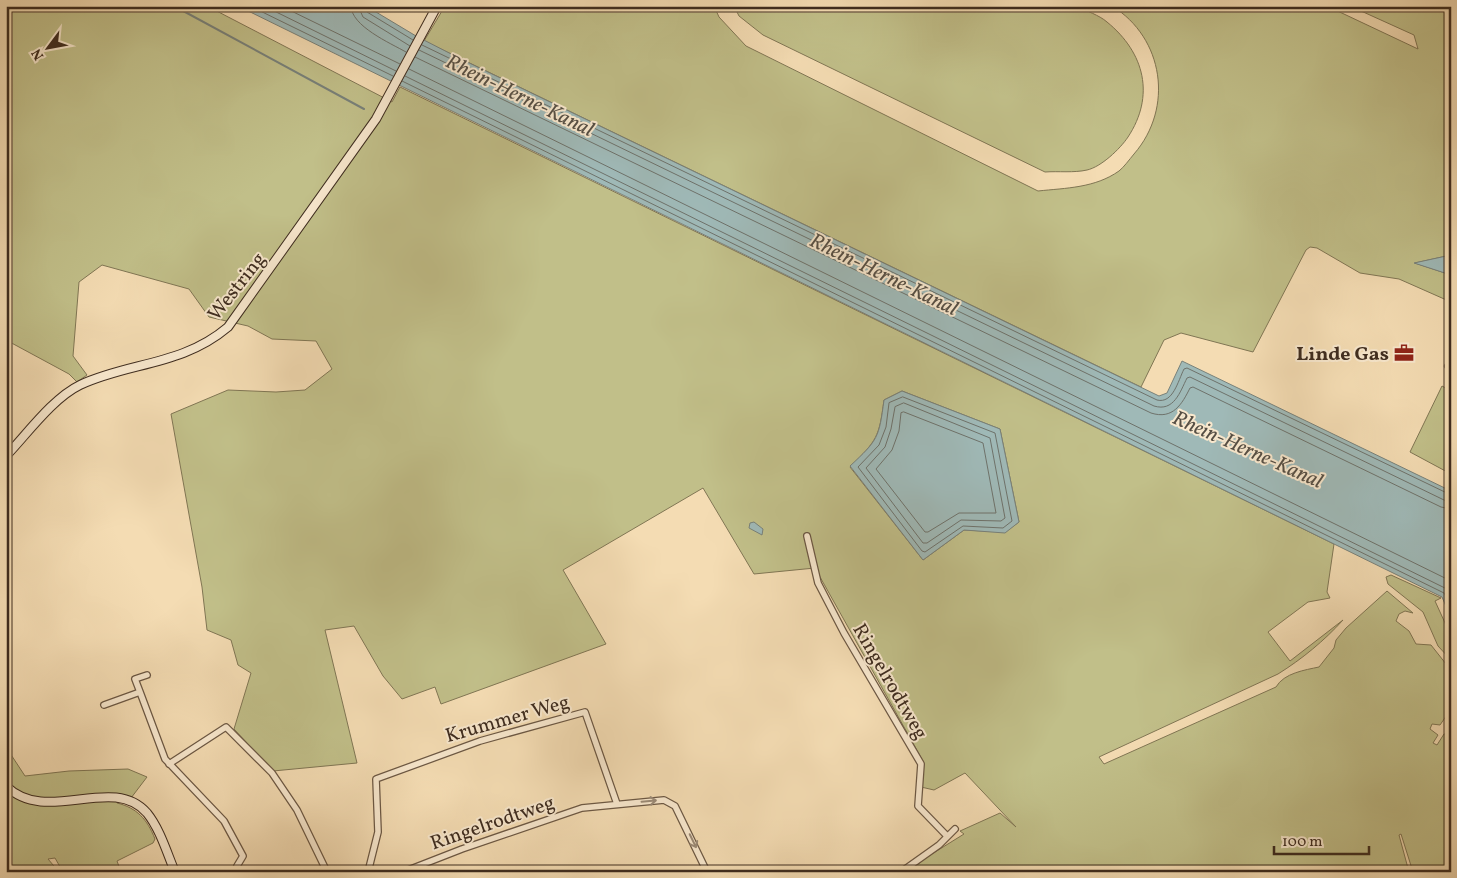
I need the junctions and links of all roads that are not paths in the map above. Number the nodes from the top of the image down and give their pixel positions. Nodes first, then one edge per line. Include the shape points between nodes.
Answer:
1 (437, 6) edge
2 (6, 456) edge
3 (806, 536) dead end
4 (147, 675) dead end
5 (140, 692) junction
6 (104, 704) dead end
7 (169, 764) junction
8 (6, 786) edge
9 (616, 804) junction
10 (955, 829) dead end
11 (947, 836) junction
12 (236, 866) dead end
13 (175, 872) edge
14 (327, 872) edge
15 (368, 872) edge
16 (403, 872) edge
17 (707, 872) edge
18 (901, 872) edge

1 - 2 main road, Westring via 387,102 228,328 169,359 95,380 72,390
3 - 11 street, Ringelrodtweg via 818,583 921,764 918,806
4 - 5 street via 136,679
5 - 6 street
5 - 7 street
7 - 12 street via 224,821 243,856
7 - 14 street via 226,727 272,773 297,810
8 - 13 main road via 28,800 52,803 102,797 134,803 156,826
9 - 15 street, Krummer Weg via 585,712 480,741 376,779 378,832
9 - 16 street, Ringelrodtweg via 582,808
9 -> 17 street, Ringelrodtweg via 664,800 675,806
10 - 11 street
11 - 18 street

